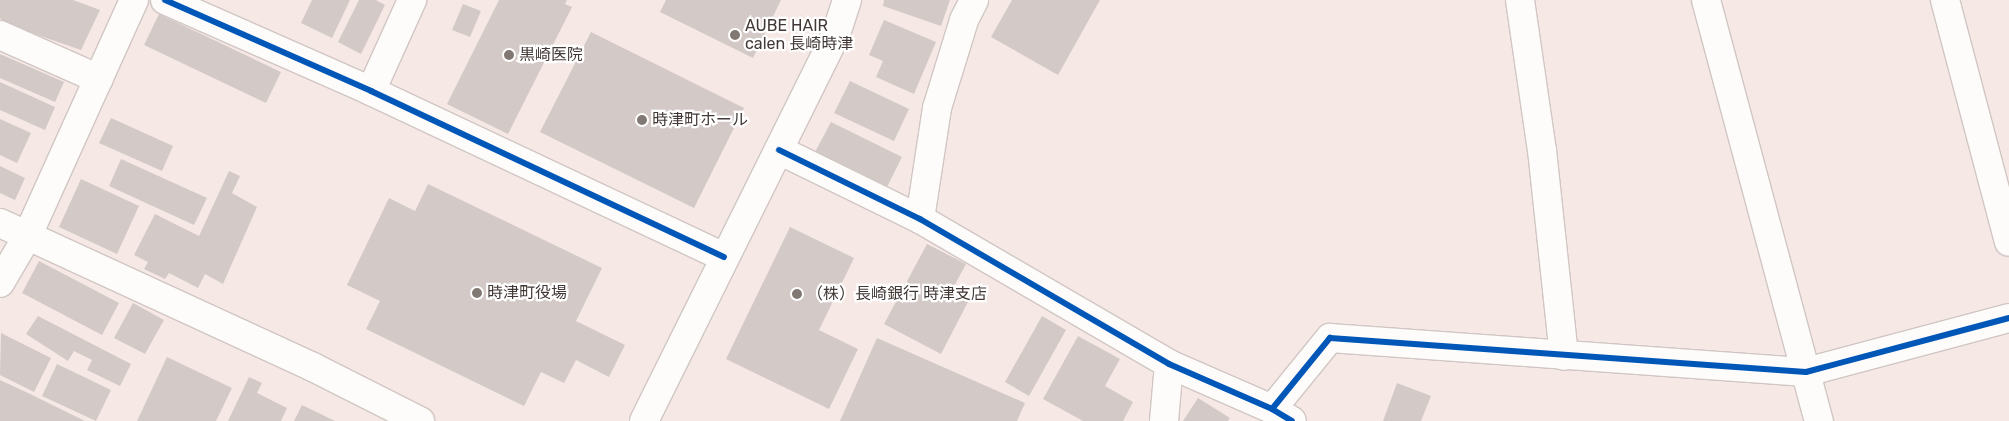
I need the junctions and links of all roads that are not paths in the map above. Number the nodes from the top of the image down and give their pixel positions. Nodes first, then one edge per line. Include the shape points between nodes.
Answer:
1 (134, 0) edge
2 (165, 0) edge
3 (412, 0) edge
4 (847, 0) edge
5 (974, 0) edge
6 (1520, 0) edge
7 (1706, 0) edge
8 (1946, 0) edge
9 (0, 34) edge
10 (99, 78) junction
11 (371, 92) junction
12 (779, 150) junction
13 (920, 219) junction
14 (0, 223) edge
15 (28, 238) junction
16 (2009, 242) edge
17 (724, 257) junction
18 (0, 284) edge
19 (2009, 318) edge
20 (1564, 356) junction
21 (1169, 364) junction
22 (1806, 372) junction
23 (1282, 415) edge
24 (420, 421) edge
25 (644, 421) edge
26 (1164, 421) edge
27 (1819, 421) edge

1 - 10 street
2 - 11 street
3 - 11 street
4 - 12 street via 836,34
5 - 13 street via 964,20 937,108
6 - 20 street via 1542,150
7 - 22 street
8 - 16 street
9 - 10 street
10 - 15 street
11 - 17 street
12 - 13 street
12 - 17 street
13 - 21 street
14 - 15 street
15 - 18 street
15 - 24 street via 313,367
17 - 25 street
19 - 22 street
20 - 22 street
20 - 23 street via 1330,338
21 - 23 street
21 - 26 street
22 - 27 street

